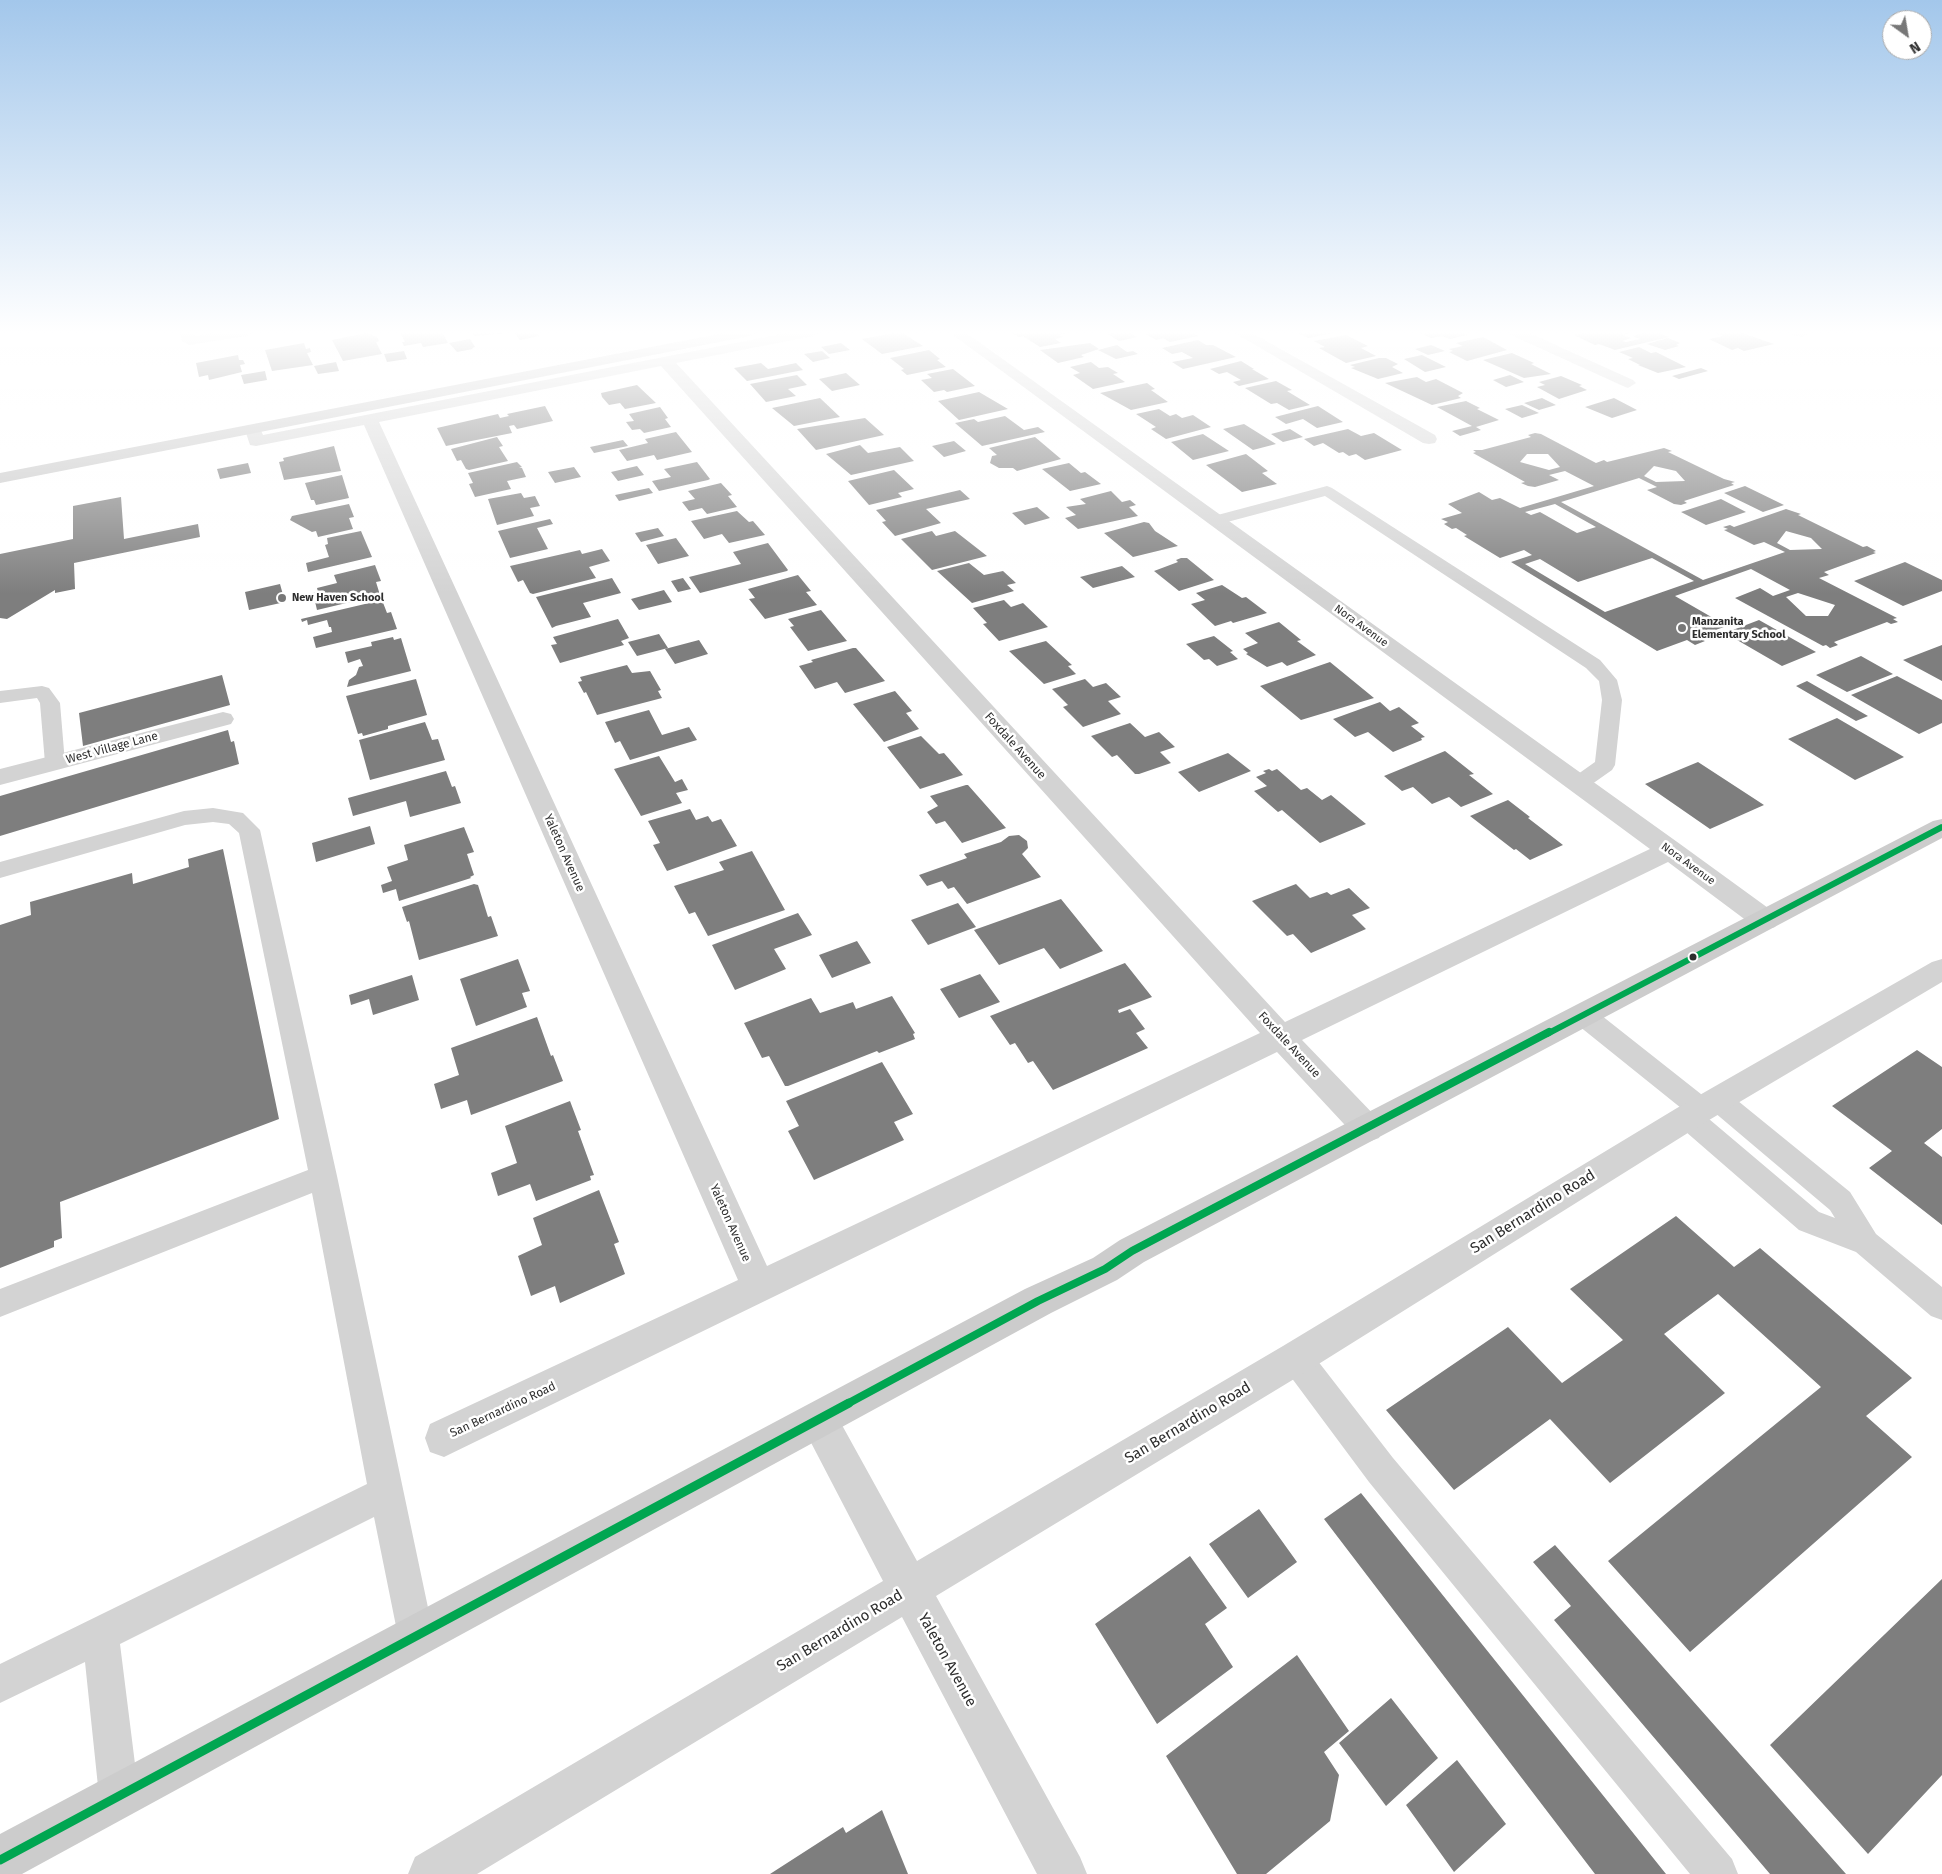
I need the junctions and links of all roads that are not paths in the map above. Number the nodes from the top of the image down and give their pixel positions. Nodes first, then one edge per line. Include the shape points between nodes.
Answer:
1 (306, 419) edge
2 (362, 419) edge
3 (370, 419) edge
4 (718, 419) edge
5 (1077, 419) edge
6 (1394, 419) edge
7 (253, 430) junction
8 (1429, 439) dead end
9 (0, 478) edge
10 (1216, 520) junction
11 (0, 697) edge
12 (223, 719) dead end
13 (56, 762) junction
14 (0, 777) edge
15 (1578, 784) junction
16 (1942, 827) edge
17 (1670, 850) junction
18 (0, 870) edge
19 (1765, 920) junction
20 (1942, 969) edge
21 (1583, 1015) junction
22 (1281, 1037) junction
23 (1703, 1109) junction
24 (1368, 1128) junction
25 (323, 1176) junction
26 (759, 1288) junction
27 (0, 1303) edge
28 (1942, 1306) edge
29 (1296, 1358) junction
30 (819, 1420) junction
31 (444, 1438) dead end
32 (386, 1493) junction
33 (909, 1590) junction
34 (100, 1635) junction
35 (416, 1636) junction
36 (0, 1684) edge
37 (119, 1796) junction
38 (0, 1860) edge
39 (432, 1874) edge
40 (1064, 1874) edge
41 (1717, 1874) edge

1 - 7 main road
2 - 7 street via 256,441
3 - 26 street, Yaleton Avenue
4 - 22 street, Foxdale Avenue
5 - 10 street, Nora Avenue
6 - 8 street
7 - 9 main road
10 - 15 street, Nora Avenue
10 - 15 lane via 1327,491 1575,650 1608,680 1612,700 1605,765
11 - 13 lane via 42,692 50,703
12 - 13 street, West Village Lane
13 - 14 street, West Village Lane
15 - 17 street, Nora Avenue
16 - 19 main road
17 - 19 street, Nora Avenue
17 - 22 street, San Bernardino Road
18 - 25 lane via 184,818 213,815 235,818 249,830
19 - 21 main road
20 - 23 street, San Bernardino Road
21 - 23 lane
21 - 24 main road
22 - 24 street, Foxdale Avenue
22 - 26 street, San Bernardino Road
23 - 28 lane via 1809,1221 1866,1243
23 - 29 street, San Bernardino Road
24 - 30 main road via 1132,1251 1105,1269 1038,1300
25 - 27 lane
25 - 32 lane
26 - 31 street, San Bernardino Road
29 - 33 street, San Bernardino Road
29 - 41 lane via 1381,1470
30 - 33 street, Yaleton Avenue
30 - 35 main road
32 - 34 lane
32 - 35 lane
33 - 39 street, San Bernardino Road
33 - 40 street, Yaleton Avenue
34 - 36 lane
34 - 37 lane
35 - 37 main road
37 - 38 main road

